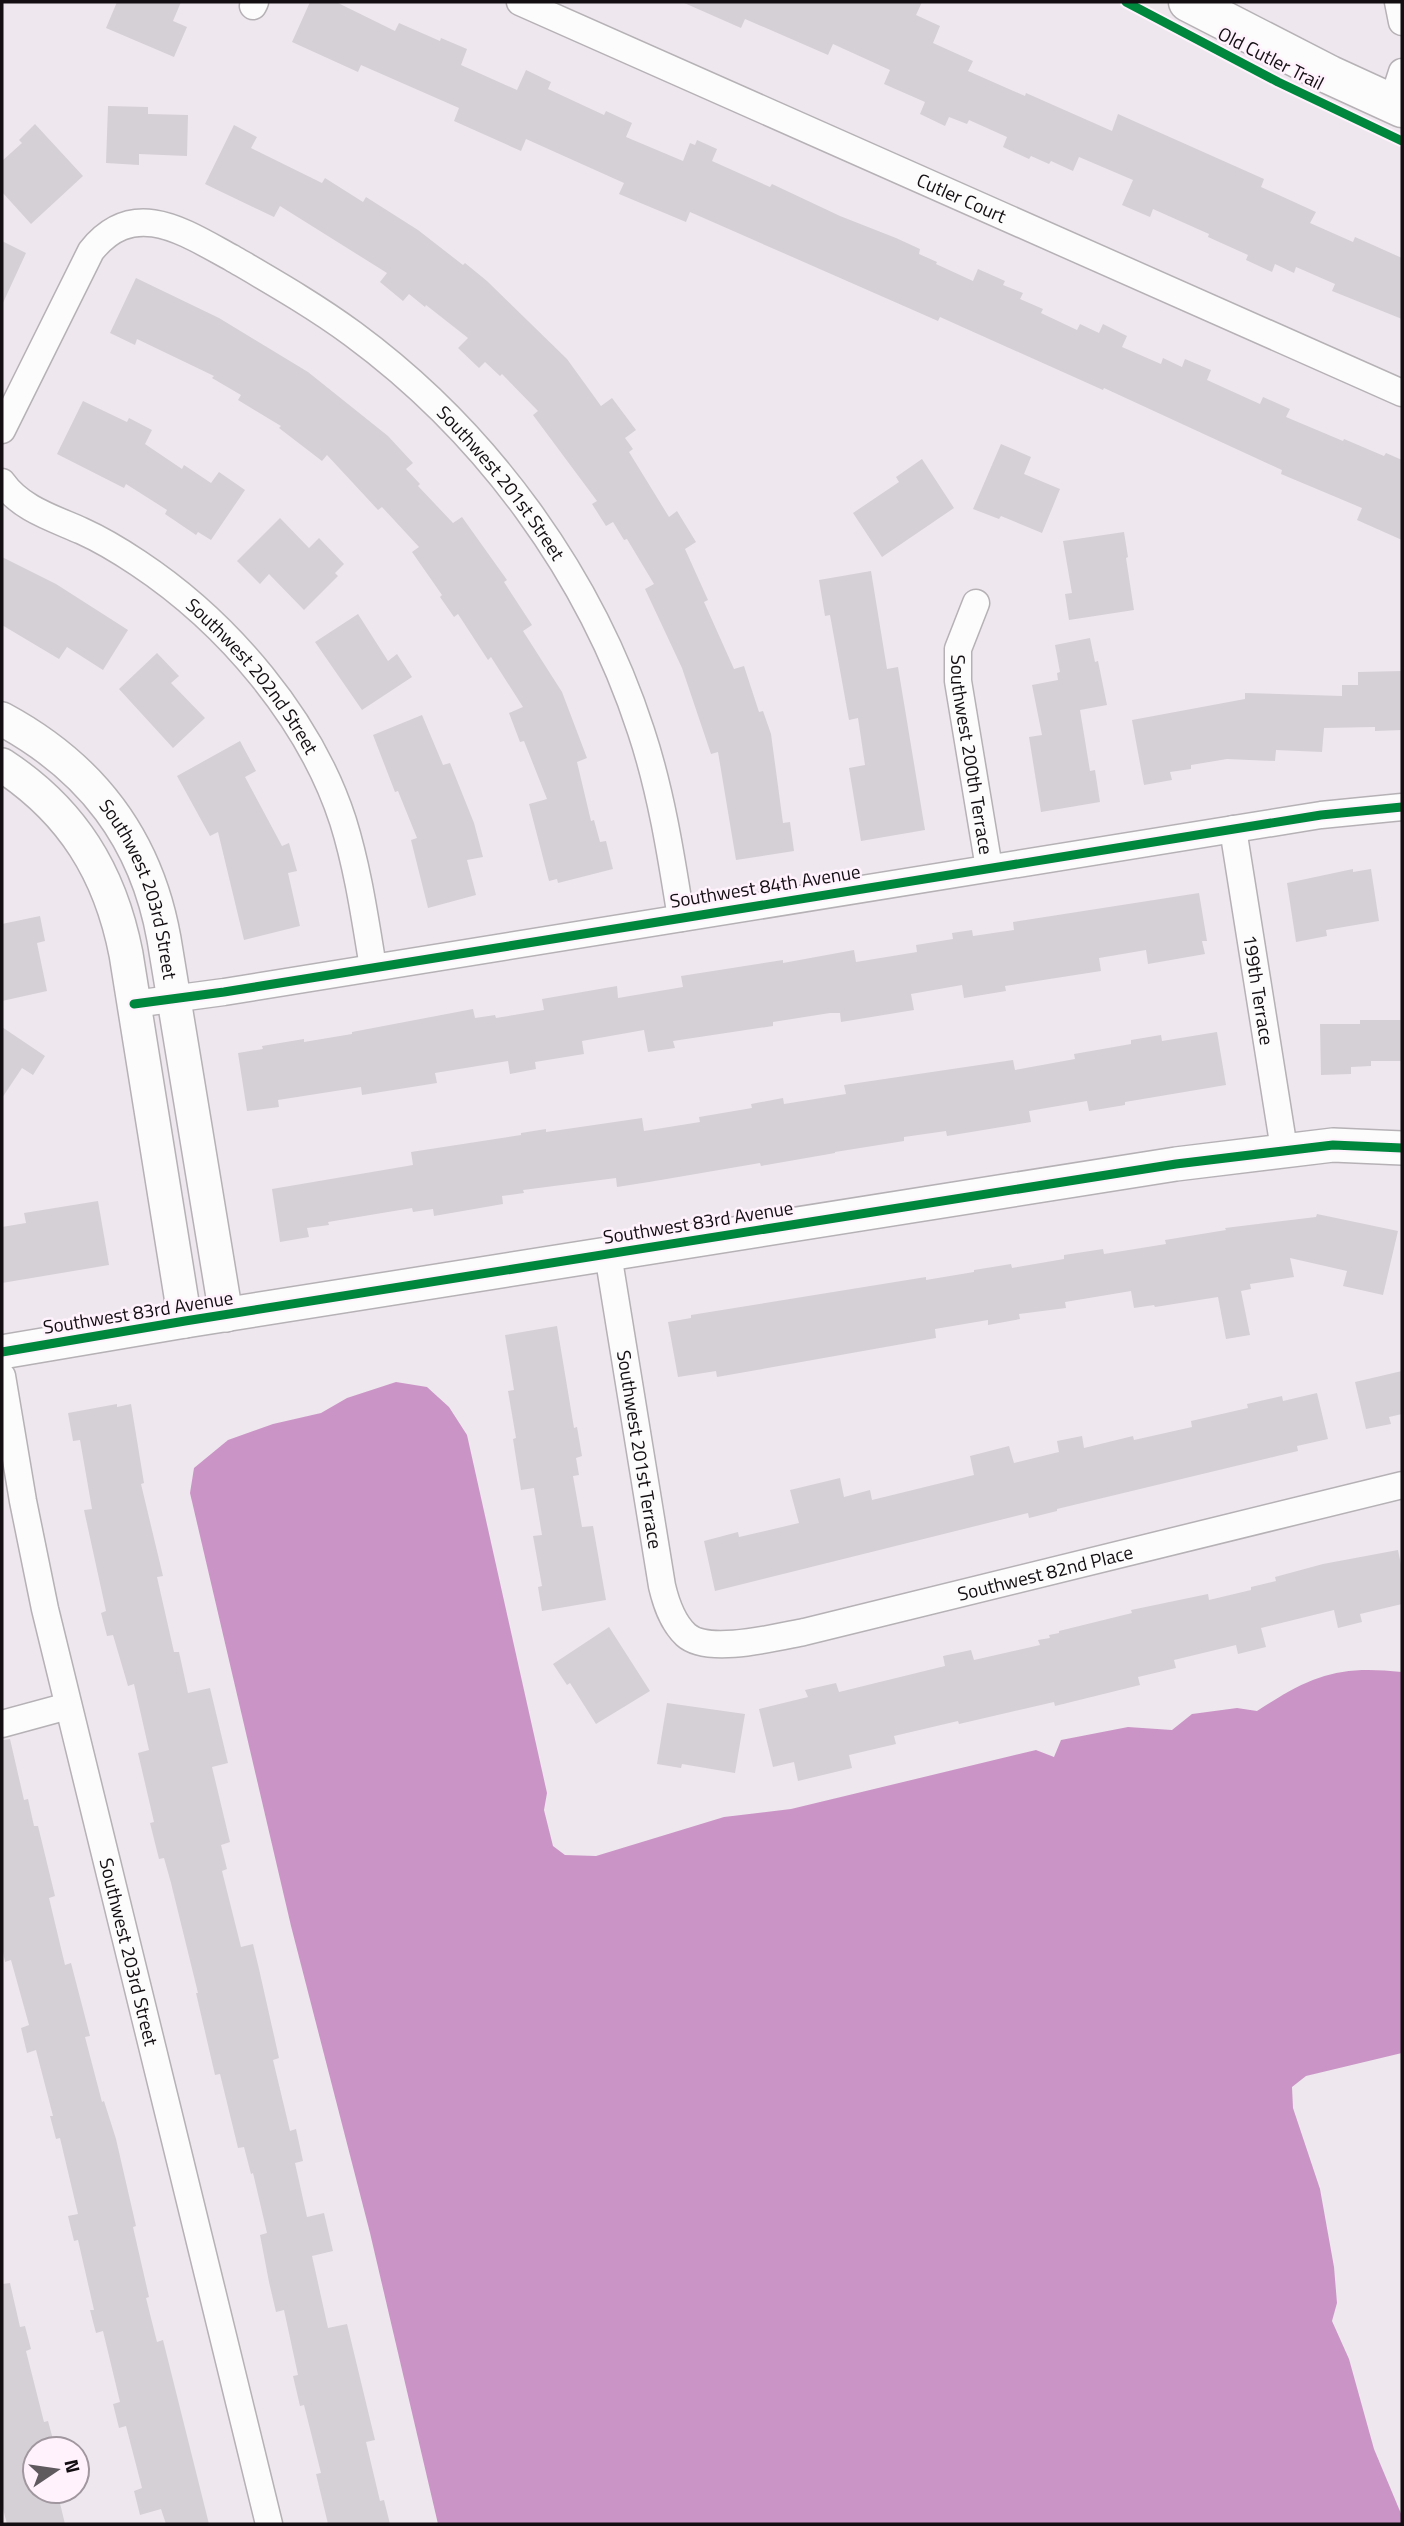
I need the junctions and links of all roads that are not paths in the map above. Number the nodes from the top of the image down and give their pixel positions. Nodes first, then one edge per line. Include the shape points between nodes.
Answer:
1 (520, 2) edge
2 (1188, 2) edge
3 (1398, 2) edge
4 (1402, 23) edge
5 (1399, 94) edge
6 (1402, 393) edge
7 (2, 430) edge
8 (2, 482) edge
9 (976, 603) dead end
10 (2, 719) edge
11 (2, 765) edge
12 (1402, 807) edge
13 (1233, 829) junction
14 (989, 868) junction
15 (681, 918) junction
16 (373, 967) junction
17 (173, 999) junction
18 (134, 1004) junction
19 (1402, 1148) edge
20 (1284, 1150) junction
21 (608, 1254) junction
22 (226, 1315) junction
23 (185, 1321) junction
24 (2, 1352) edge
25 (2, 1376) edge
26 (1402, 1485) edge
27 (688, 1637) joint
28 (68, 1706) junction
29 (2, 1724) edge
30 (269, 2524) edge

1 - 6 street, Cutler Court
2 - 5 main road via 1330,75
3 - 4 street
7 - 15 street, Southwest 201st Street via 85,262 99,241 118,228 145,222 169,226 285,288 332,319 383,358 492,463 554,551 622,678 650,760
8 - 16 street, Southwest 202nd Street via 17,500 118,550 180,594 229,640 279,699 316,759 343,820
9 - 14 street, Southwest 200th Terrace via 958,649 958,681
10 - 17 street, Southwest 203rd Street via 64,759 124,830 156,903
11 - 18 street, Southwest 203rd Street via 50,802 99,870 121,930
12 - 13 street, Southwest 84th Avenue via 1348,810
13 - 14 street, Southwest 84th Avenue
13 - 20 street, 199th Terrace
14 - 15 street, Southwest 84th Avenue
15 - 16 street, Southwest 84th Avenue
16 - 17 street, Southwest 84th Avenue
17 - 18 street, Southwest 84th Avenue
17 - 22 street, Southwest 203rd Street
18 - 23 street, Southwest 203rd Street
19 - 20 street, Southwest 83rd Avenue via 1343,1145
20 - 21 street, Southwest 83rd Avenue
21 - 22 street, Southwest 83rd Avenue
21 - 27 street, Southwest 201st Terrace via 662,1586 671,1614
22 - 23 street, Southwest 83rd Avenue
23 - 24 street, Southwest 83rd Avenue
25 - 28 street, Southwest 203rd Street via 36,1571
26 - 27 street, Southwest 82nd Place via 804,1632 732,1645
28 - 29 street
28 - 30 street, Southwest 203rd Street

